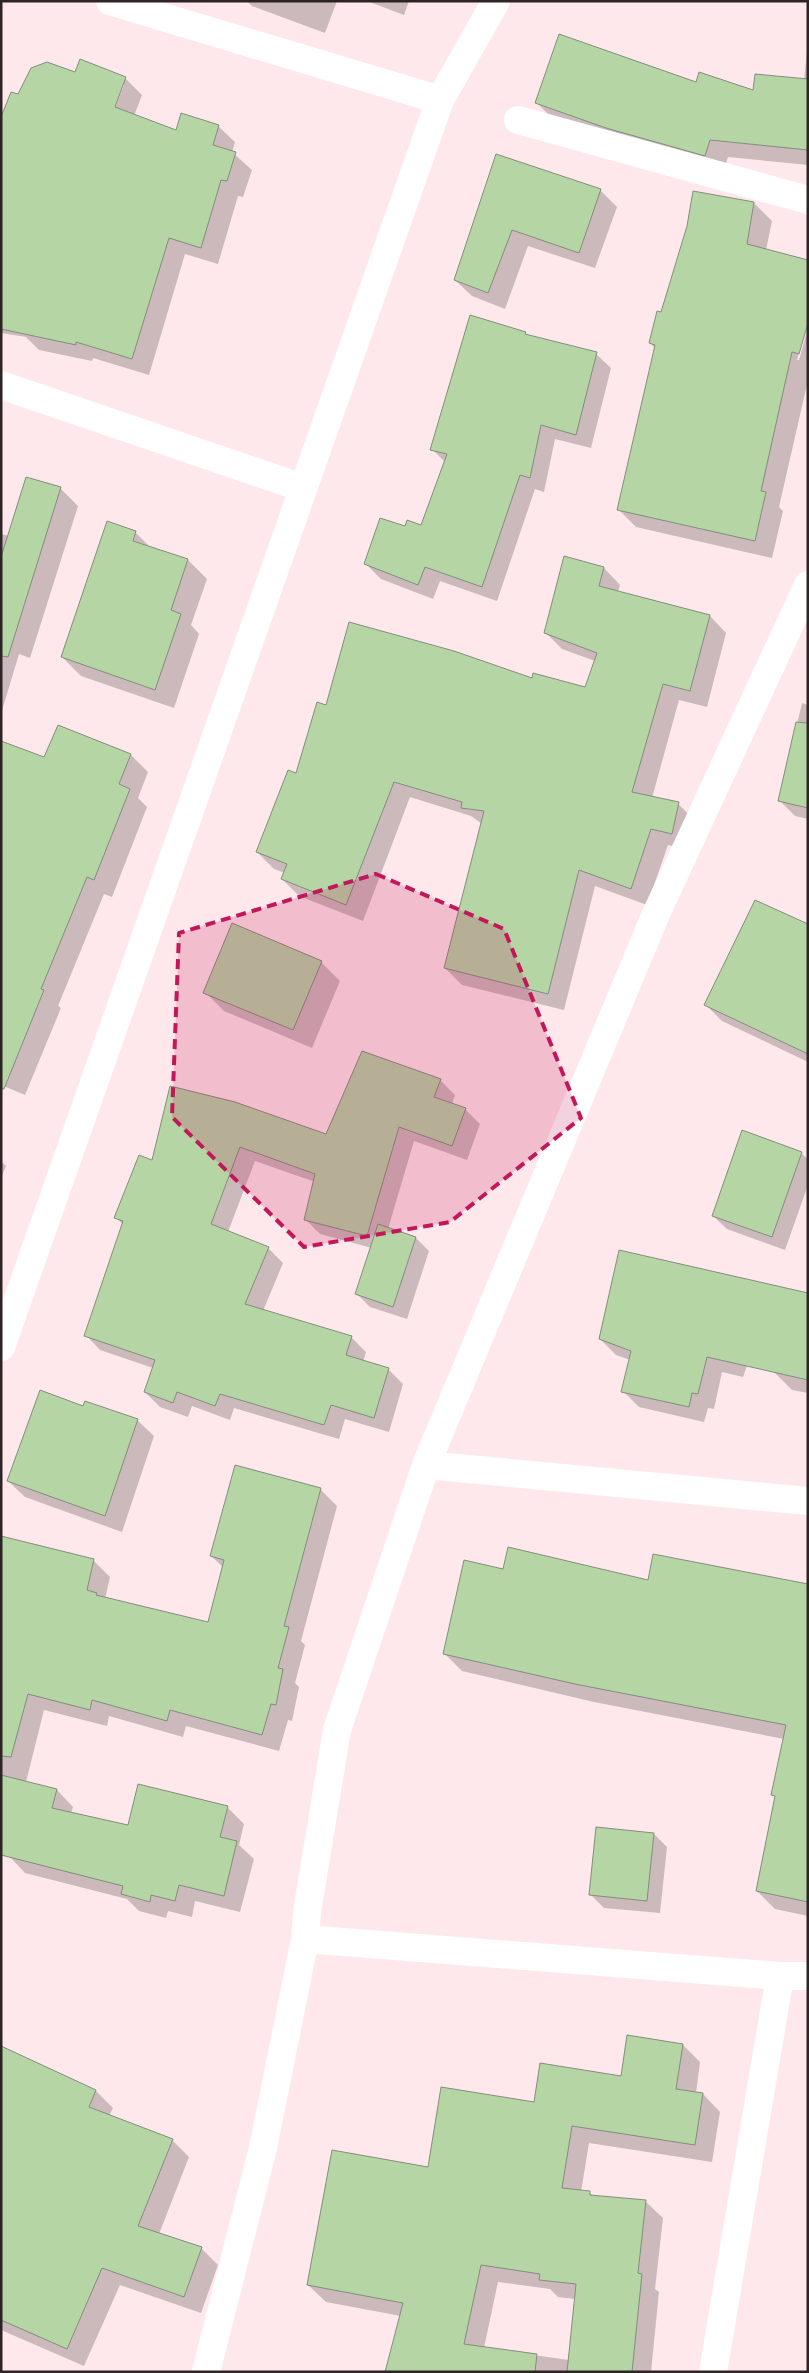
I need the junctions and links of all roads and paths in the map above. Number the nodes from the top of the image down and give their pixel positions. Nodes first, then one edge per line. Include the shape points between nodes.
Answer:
1 (110, 1) edge
2 (496, 1) edge
3 (440, 100) junction
4 (518, 120) dead end
5 (808, 200) edge
6 (1, 385) edge
7 (303, 488) junction
8 (808, 585) edge
9 (1, 1347) edge
10 (426, 1465) junction
11 (808, 1501) edge
12 (305, 1940) junction
13 (780, 1976) junction
14 (808, 1976) edge
15 (206, 2372) edge
16 (713, 2372) edge

1 - 3 street
2 - 3 street
3 - 7 street
4 - 5 street
6 - 7 street
7 - 9 street
8 - 10 street via 656,914
10 - 11 street
10 - 12 street via 337,1730
12 - 13 street
12 - 15 street via 263,2148
13 - 14 street
13 - 16 street

